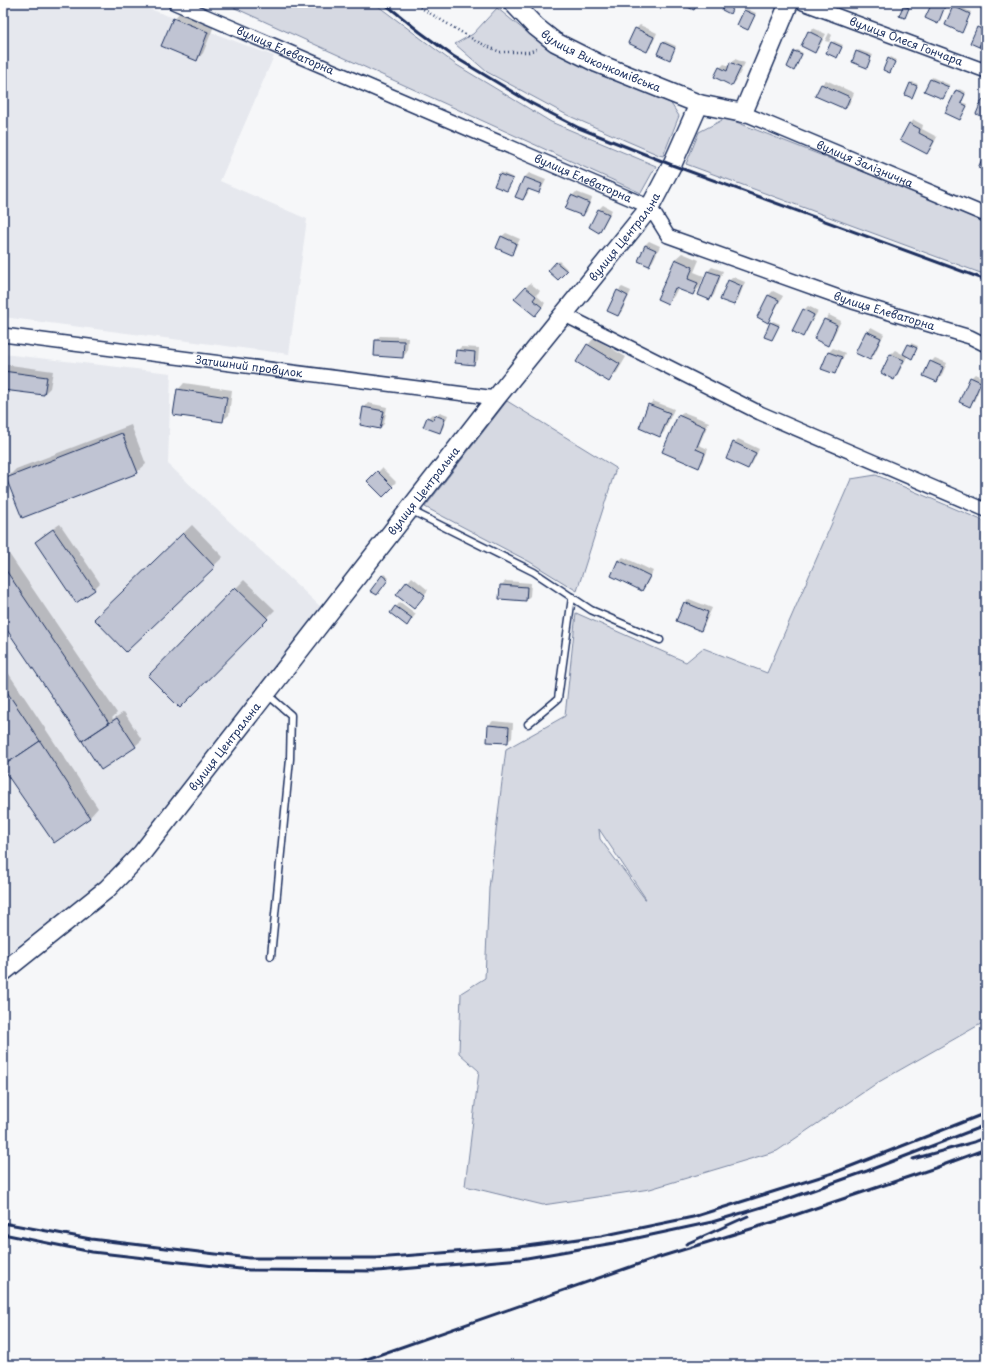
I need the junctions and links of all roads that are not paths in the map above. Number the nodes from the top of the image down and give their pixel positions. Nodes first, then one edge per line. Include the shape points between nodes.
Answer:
1 (175, 3) edge
2 (512, 3) edge
3 (789, 3) edge
4 (803, 3) edge
5 (986, 71) edge
6 (699, 104) junction
7 (743, 113) junction
8 (650, 207) junction
9 (986, 215) edge
10 (563, 314) junction
11 (3, 335) edge
12 (986, 345) edge
13 (496, 398) junction
14 (410, 509) junction
15 (986, 510) edge
16 (572, 597) junction
17 (660, 640) dead end
18 (266, 694) junction
19 (528, 724) dead end
20 (271, 956) dead end
21 (3, 972) edge

1 - 8 street, вулиця Елеваторна
2 - 6 main road, вулиця Виконкомівська via 555,42 597,63
3 - 7 main road
4 - 5 street, вулиця Олеся Гончара
6 - 7 main road
6 - 8 main road, вулиця Центральна
7 - 9 street, вулиця Залізнична
8 - 10 main road, вулиця Центральна
8 - 12 street, вулиця Елеваторна via 668,236 853,302 970,337
10 - 13 main road, вулиця Центральна
10 - 15 street via 760,413
11 - 13 street, Затишний провулок
13 - 14 main road, вулиця Центральна
14 - 16 lane via 534,572
14 - 18 main road, вулиця Центральна
16 - 17 lane via 591,610
16 - 19 lane via 558,699
18 - 20 lane via 291,715 290,759
18 - 21 main road, вулиця Центральна via 137,858 107,889

